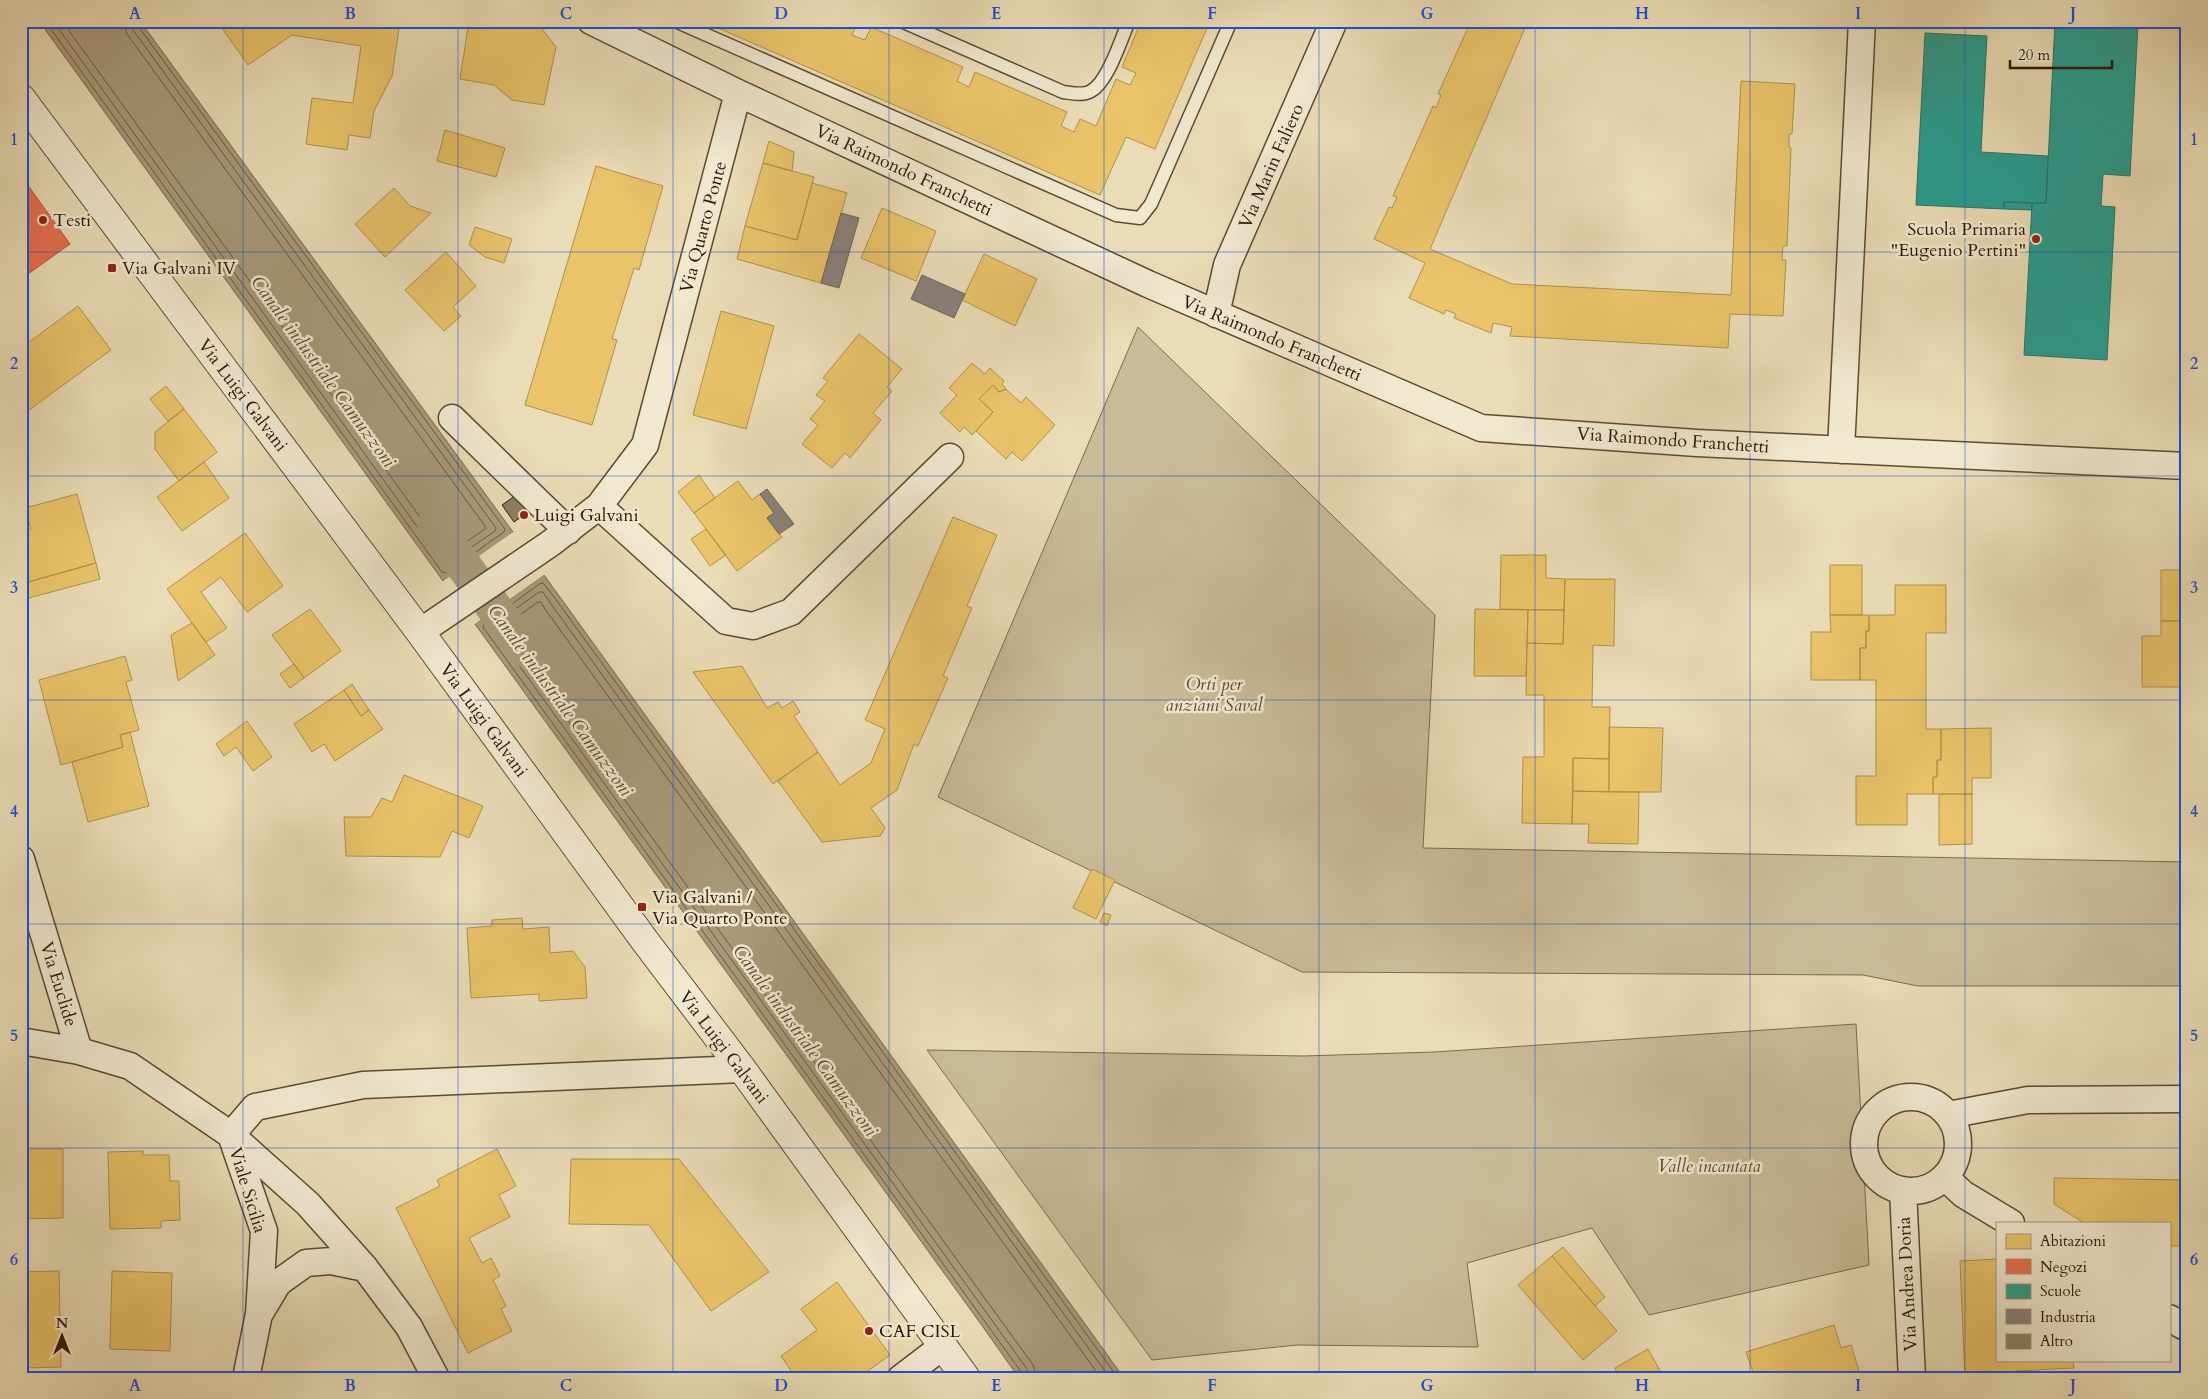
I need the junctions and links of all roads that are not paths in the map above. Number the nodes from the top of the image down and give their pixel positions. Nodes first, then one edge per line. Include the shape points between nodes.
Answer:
1 (591, 21) edge
2 (675, 21) edge
3 (901, 21) edge
4 (1129, 21) edge
5 (1231, 21) edge
6 (1334, 21) edge
7 (1862, 21) edge
8 (738, 93) junction
9 (21, 98) edge
10 (1216, 314) junction
11 (452, 418) dead end
12 (1841, 450) junction
13 (950, 457) dead end
14 (2187, 466) edge
15 (599, 506) junction
16 (559, 537) junction
17 (431, 626) junction
18 (21, 859) edge
19 (21, 1041) edge
20 (79, 1051) junction
21 (742, 1070) junction
22 (2187, 1099) edge
23 (1948, 1114) junction
24 (230, 1135) junction
25 (1945, 1177) junction
26 (1903, 1190) junction
27 (2009, 1222) edge
28 (365, 1268) junction
29 (260, 1314) junction
30 (2170, 1319) edge
31 (2187, 1328) edge
32 (943, 1346) junction
33 (246, 1378) edge
34 (436, 1378) edge
35 (901, 1378) edge
36 (966, 1378) edge
37 (1912, 1378) edge

1 - 8 street
2 - 5 lane via 1116,216 1140,218 1159,186
3 - 4 lane via 1063,92 1081,94 1092,91 1101,81
6 - 10 street, Via Marin Faliero via 1227,265
7 - 12 street
8 - 10 street, Via Raimondo Franchetti
8 - 15 street, Via Quarto Ponte via 645,445
9 - 17 street, Via Luigi Galvani
10 - 12 street, Via Raimondo Franchetti via 1481,428
11 - 16 street
12 - 14 street, Via Raimondo Franchetti
13 - 15 street via 791,612 753,626 726,621
15 - 16 street, Via Quarto Ponte
16 - 17 street, Via Quarto Ponte
17 - 21 street, Via Luigi Galvani via 645,941
18 - 20 street, Via Euclide
19 - 20 street
20 - 24 street via 130,1066
21 - 24 street via 363,1086 255,1107
21 - 32 street, Via Luigi Galvani
22 - 23 street via 2028,1100
23 - 25 street via 1958,1140 1953,1166
23 - 26 street via 1934,1103 1917,1097 1899,1099 1882,1106 1870,1120 1864,1137 1865,1155 1872,1172 1886,1184
24 - 28 street, Viale Sicilia via 308,1204
24 - 29 street, Viale Sicilia via 264,1232
25 - 26 street via 1932,1186
25 - 27 street via 1963,1194
26 - 37 street, Via Andrea Doria
28 - 29 street, Viale Sicilia via 331,1261 306,1264 278,1283
28 - 34 street, Viale Sicilia via 409,1327
29 - 33 street, Viale Sicilia
30 - 31 street
32 - 35 street
32 - 36 street, Via Luigi Galvani

